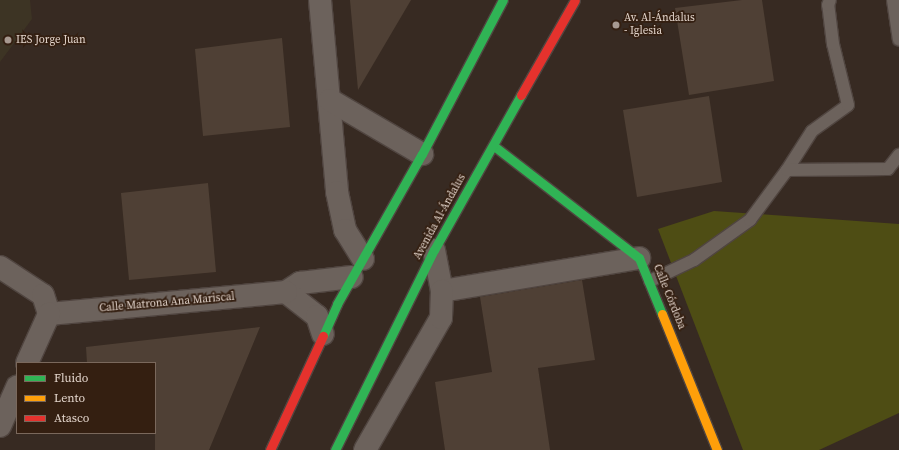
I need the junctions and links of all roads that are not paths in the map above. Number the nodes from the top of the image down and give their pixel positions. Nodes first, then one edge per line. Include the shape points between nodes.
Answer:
1 (320, 0) edge
2 (503, 0) edge
3 (575, 0) edge
4 (830, 0) edge
5 (893, 0) edge
6 (899, 40) edge
7 (330, 100) junction
8 (494, 146) junction
9 (422, 154) junction
10 (899, 155) edge
11 (787, 170) junction
12 (434, 250) junction
13 (639, 258) junction
14 (363, 259) junction
15 (0, 267) edge
16 (352, 277) junction
17 (650, 281) junction
18 (442, 291) junction
19 (286, 292) junction
20 (49, 314) junction
21 (323, 334) junction
22 (27, 362) edge
23 (16, 389) edge
24 (0, 426) edge
25 (270, 450) edge
26 (335, 450) edge
27 (365, 450) edge
28 (717, 450) edge

1 - 7 street
2 - 9 street
3 - 8 street, Avenida Al-Ándalus
4 - 11 lane via 828,5 833,44 848,105 812,131
5 - 6 lane
7 - 9 street
7 - 14 street via 337,192 344,230
8 - 12 street, Avenida Al-Ándalus
8 - 13 street, Calle Córdoba
9 - 14 street
10 - 11 lane via 888,169
11 - 17 lane via 750,220 694,260
12 - 18 street
12 - 26 street, Avenida Al-Ándalus
13 - 17 street, Calle Córdoba
13 - 18 street
14 - 16 street
15 - 20 street via 43,295
16 - 19 street via 300,283
16 - 21 street
17 - 28 street, Calle Córdoba
18 - 27 street via 441,318
19 - 20 street, Calle Matrona Ana Mariscal
19 - 21 street via 317,316
20 - 22 street
21 - 25 street
23 - 24 street

